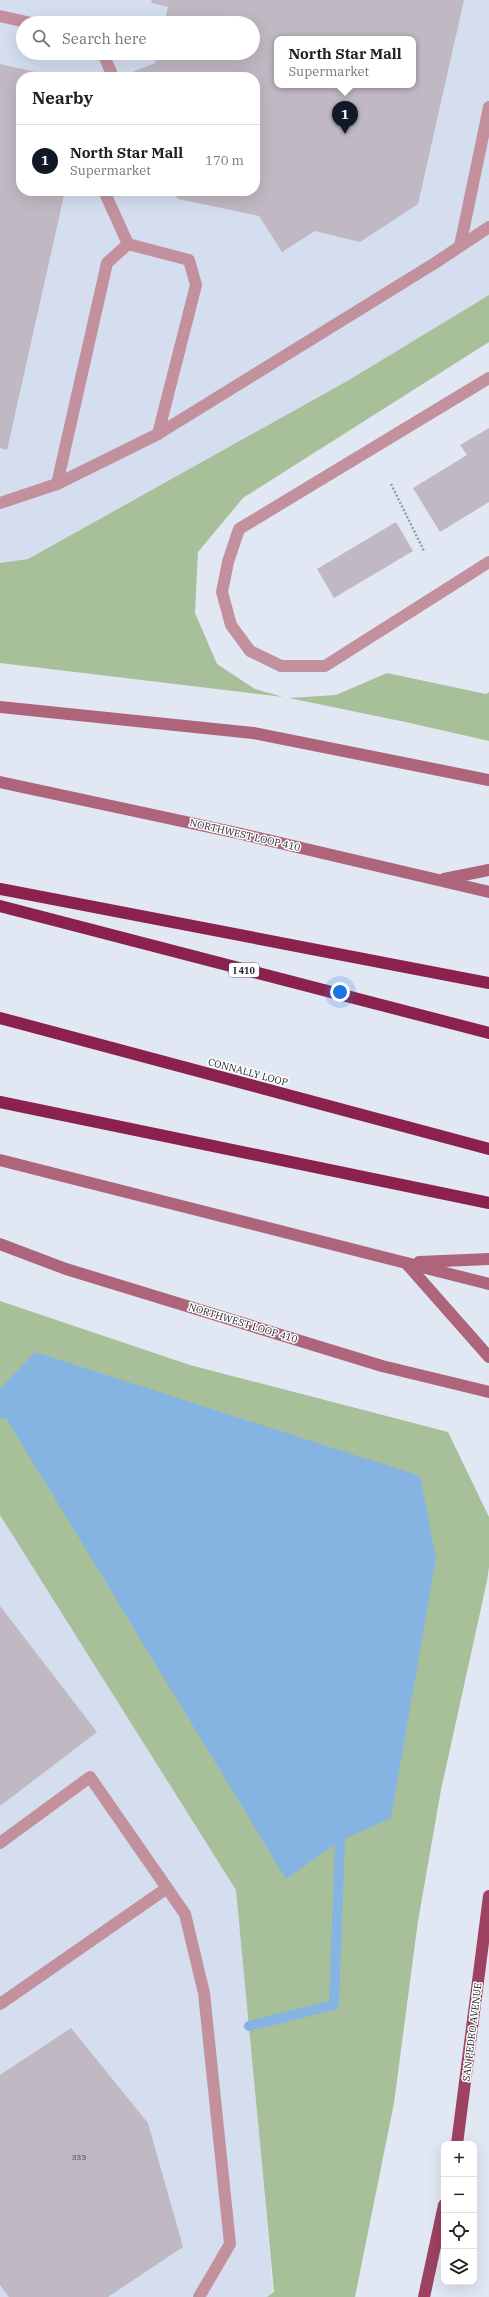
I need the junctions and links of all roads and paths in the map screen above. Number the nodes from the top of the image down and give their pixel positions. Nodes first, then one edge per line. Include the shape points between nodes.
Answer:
1 (0, 16) edge
2 (16, 20) edge
3 (106, 60) edge
4 (111, 72) edge
5 (489, 107) edge
6 (106, 196) edge
7 (489, 227) edge
8 (128, 244) junction
9 (460, 246) junction
10 (489, 378) edge
11 (158, 434) junction
12 (57, 484) junction
13 (391, 484) dead end
14 (0, 503) edge
15 (424, 551) dead end
16 (489, 562) edge
17 (0, 707) edge
18 (489, 780) edge
19 (0, 782) edge
20 (489, 870) edge
21 (441, 879) junction
22 (0, 889) edge
23 (489, 892) edge
24 (0, 906) edge
25 (489, 983) edge
26 (0, 1018) edge
27 (489, 1033) edge
28 (0, 1102) edge
29 (489, 1149) edge
30 (0, 1160) edge
31 (489, 1203) edge
32 (0, 1244) edge
33 (489, 1259) edge
34 (406, 1263) junction
35 (489, 1284) edge
36 (489, 1357) edge
37 (489, 1392) edge
38 (0, 1843) edge
39 (167, 1888) junction
40 (489, 1896) edge
41 (0, 2004) edge
42 (457, 2141) edge
43 (442, 2213) edge
44 (199, 2297) edge
45 (424, 2297) edge

1 - 2 lane
3 - 4 lane
5 - 9 lane
6 - 8 lane
7 - 9 lane
8 - 11 lane via 189,260 196,285
8 - 12 lane via 107,263
9 - 11 lane
10 - 16 lane via 239,529 228,562 222,592 231,625 250,651 281,666 325,666
11 - 12 lane
12 - 14 lane
13 - 15 path
17 - 18 main road via 253,733
19 - 21 main road, NORTHWEST LOOP 410
20 - 21 main road
21 - 23 main road, NORTHWEST LOOP 410
22 - 25 highway
24 - 27 highway, I 410
26 - 29 highway, CONNALLY LOOP
28 - 31 highway
30 - 34 main road
32 - 37 main road, NORTHWEST LOOP 410 via 66,1269 382,1366
33 - 34 main road
34 - 35 main road
34 - 36 main road
38 - 39 lane via 90,1777
39 - 41 lane
39 - 44 lane via 185,1914 204,1993 230,2244
40 - 42 main road, SAN PEDRO AVENUE
43 - 45 main road

